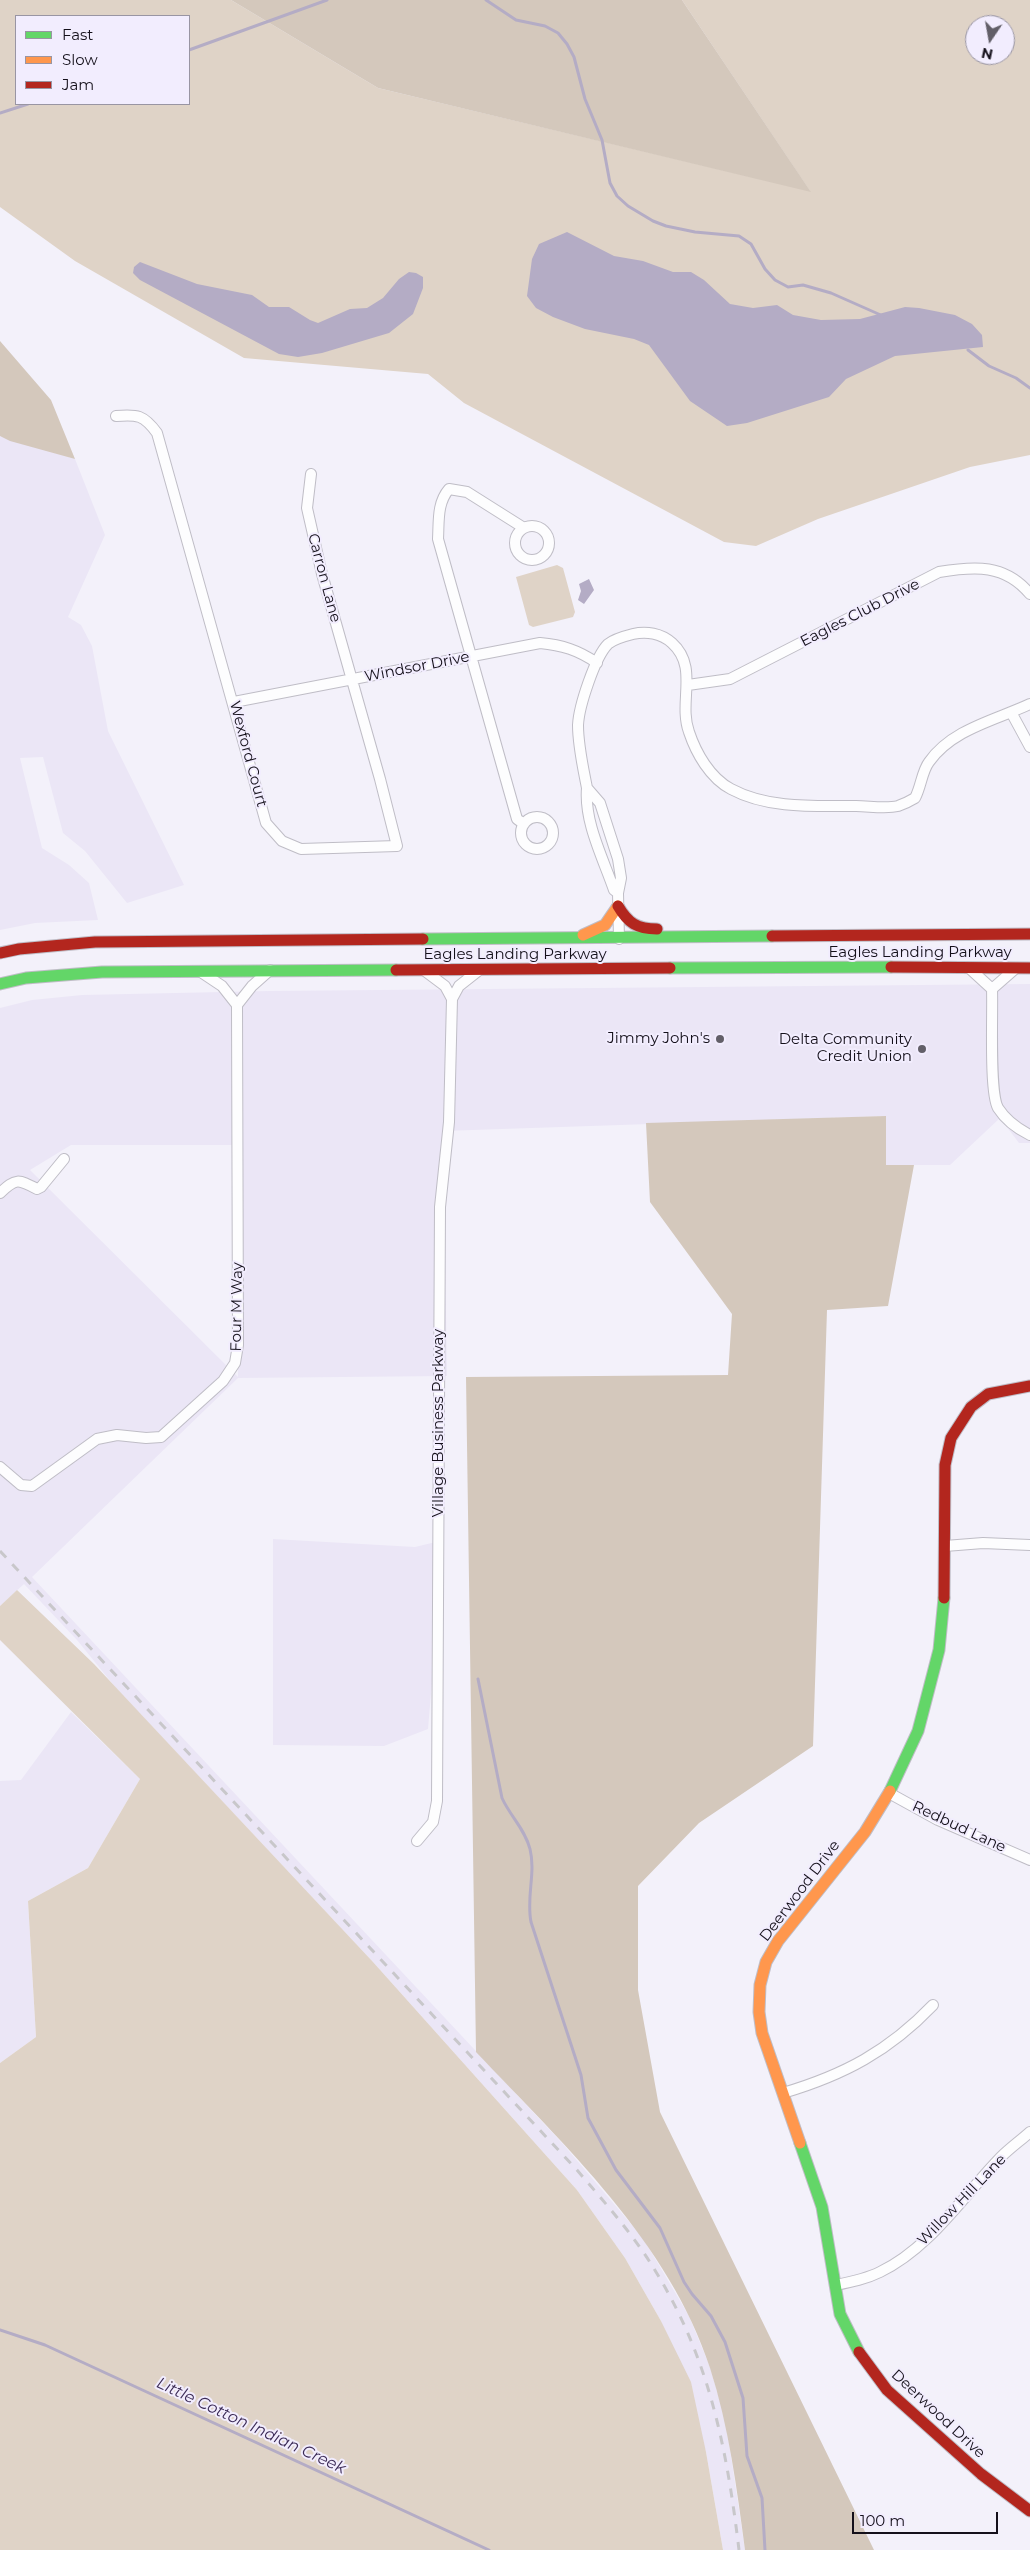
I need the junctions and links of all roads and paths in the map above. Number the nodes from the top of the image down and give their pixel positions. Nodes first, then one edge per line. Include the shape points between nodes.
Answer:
1 (116, 416) dead end
2 (311, 474) dead end
3 (524, 528) dead end
4 (1030, 594) edge
5 (470, 656) junction
6 (597, 663) junction
7 (352, 680) junction
8 (688, 685) junction
9 (234, 702) junction
10 (1030, 704) edge
11 (1011, 712) junction
12 (1030, 747) edge
13 (587, 788) junction
14 (524, 824) dead end
15 (618, 891) junction
16 (618, 906) junction
17 (1030, 934) edge
18 (788, 936) junction
19 (564, 939) junction
20 (619, 939) junction
21 (0, 953) edge
22 (968, 967) junction
23 (1016, 968) junction
24 (1030, 968) edge
25 (422, 969) junction
26 (481, 969) junction
27 (270, 970) junction
28 (200, 971) junction
29 (0, 984) edge
30 (992, 989) junction
31 (452, 998) junction
32 (237, 1004) junction
33 (1030, 1135) edge
34 (64, 1159) dead end
35 (0, 1193) edge
36 (1030, 1386) edge
37 (0, 1467) edge
38 (1030, 1544) edge
39 (945, 1546) junction
40 (889, 1792) junction
41 (417, 1842) dead end
42 (1030, 1860) edge
43 (933, 2005) dead end
44 (783, 2093) junction
45 (1030, 2132) edge
46 (836, 2285) junction
47 (1030, 2511) edge

1 - 9 street, Wexford Court via 135,414 149,422 157,433
2 - 7 street, Carron Lane via 306,508
3 - 5 street via 466,492 449,489 444,494 439,509 438,539
4 - 8 street, Eagles Club Drive via 1009,576 986,568 965,567 939,572 730,679
5 - 6 street, Windsor Drive via 540,643 563,645
5 - 7 street, Windsor Drive
5 - 14 street via 517,819
6 - 8 street via 608,644 640,633 658,634 681,653
6 - 13 street via 584,695 578,725
7 - 9 street, Windsor Drive
7 - 9 street, Wexford Court via 397,846 300,849 282,841 266,823
8 - 11 street via 684,709 688,730 696,751 711,771 729,788 754,799 802,805 897,806 915,798 928,763 944,746 971,729
10 - 11 street
11 - 12 street
13 - 15 street via 589,816 614,890
13 - 15 street via 600,803 614,841 610,857
15 - 16 street
16 - 18 main road via 631,925 641,930 736,929
16 - 19 main road via 612,920 603,928
16 - 20 street
17 - 18 main road, Eagles Landing Parkway
18 - 20 main road, Eagles Landing Parkway
19 - 20 main road, Eagles Landing Parkway
19 - 21 main road, Eagles Landing Parkway via 88,942
22 - 23 main road, Eagles Landing Parkway
22 - 26 main road, Eagles Landing Parkway
22 - 30 street
23 - 24 main road, Eagles Landing Parkway
23 - 30 street
25 - 26 main road, Eagles Landing Parkway
25 - 27 main road, Eagles Landing Parkway
25 - 31 street via 435,976
26 - 31 street via 459,986
27 - 28 main road, Eagles Landing Parkway
27 - 32 street
28 - 29 main road, Eagles Landing Parkway via 102,972 26,978
28 - 32 street via 222,986
30 - 33 street via 997,1106 1005,1117
31 - 41 street, Village Business Parkway via 449,1122 440,1207 437,1801 433,1822
32 - 37 street, Four M Way via 238,1345 235,1363 223,1382 161,1436 97,1439 32,1486 21,1485
34 - 35 street via 41,1187 37,1189 22,1181 12,1182
36 - 39 main road, Deerwood Drive via 988,1394 960,1421 951,1438 945,1465
38 - 39 street
39 - 40 main road, Deerwood Drive via 939,1650 930,1692 918,1731
40 - 42 street, Redbud Lane via 938,1820
40 - 44 main road, Deerwood Drive via 865,1832 778,1941 766,1962 760,1985 759,2012 762,2033
43 - 44 street via 887,2047 822,2082
44 - 46 main road, Deerwood Drive via 822,2207
45 - 46 street, Willow Hill Lane via 1002,2156 939,2226 908,2255 880,2272
46 - 47 main road, Deerwood Drive via 840,2314 852,2339 887,2390 981,2474

